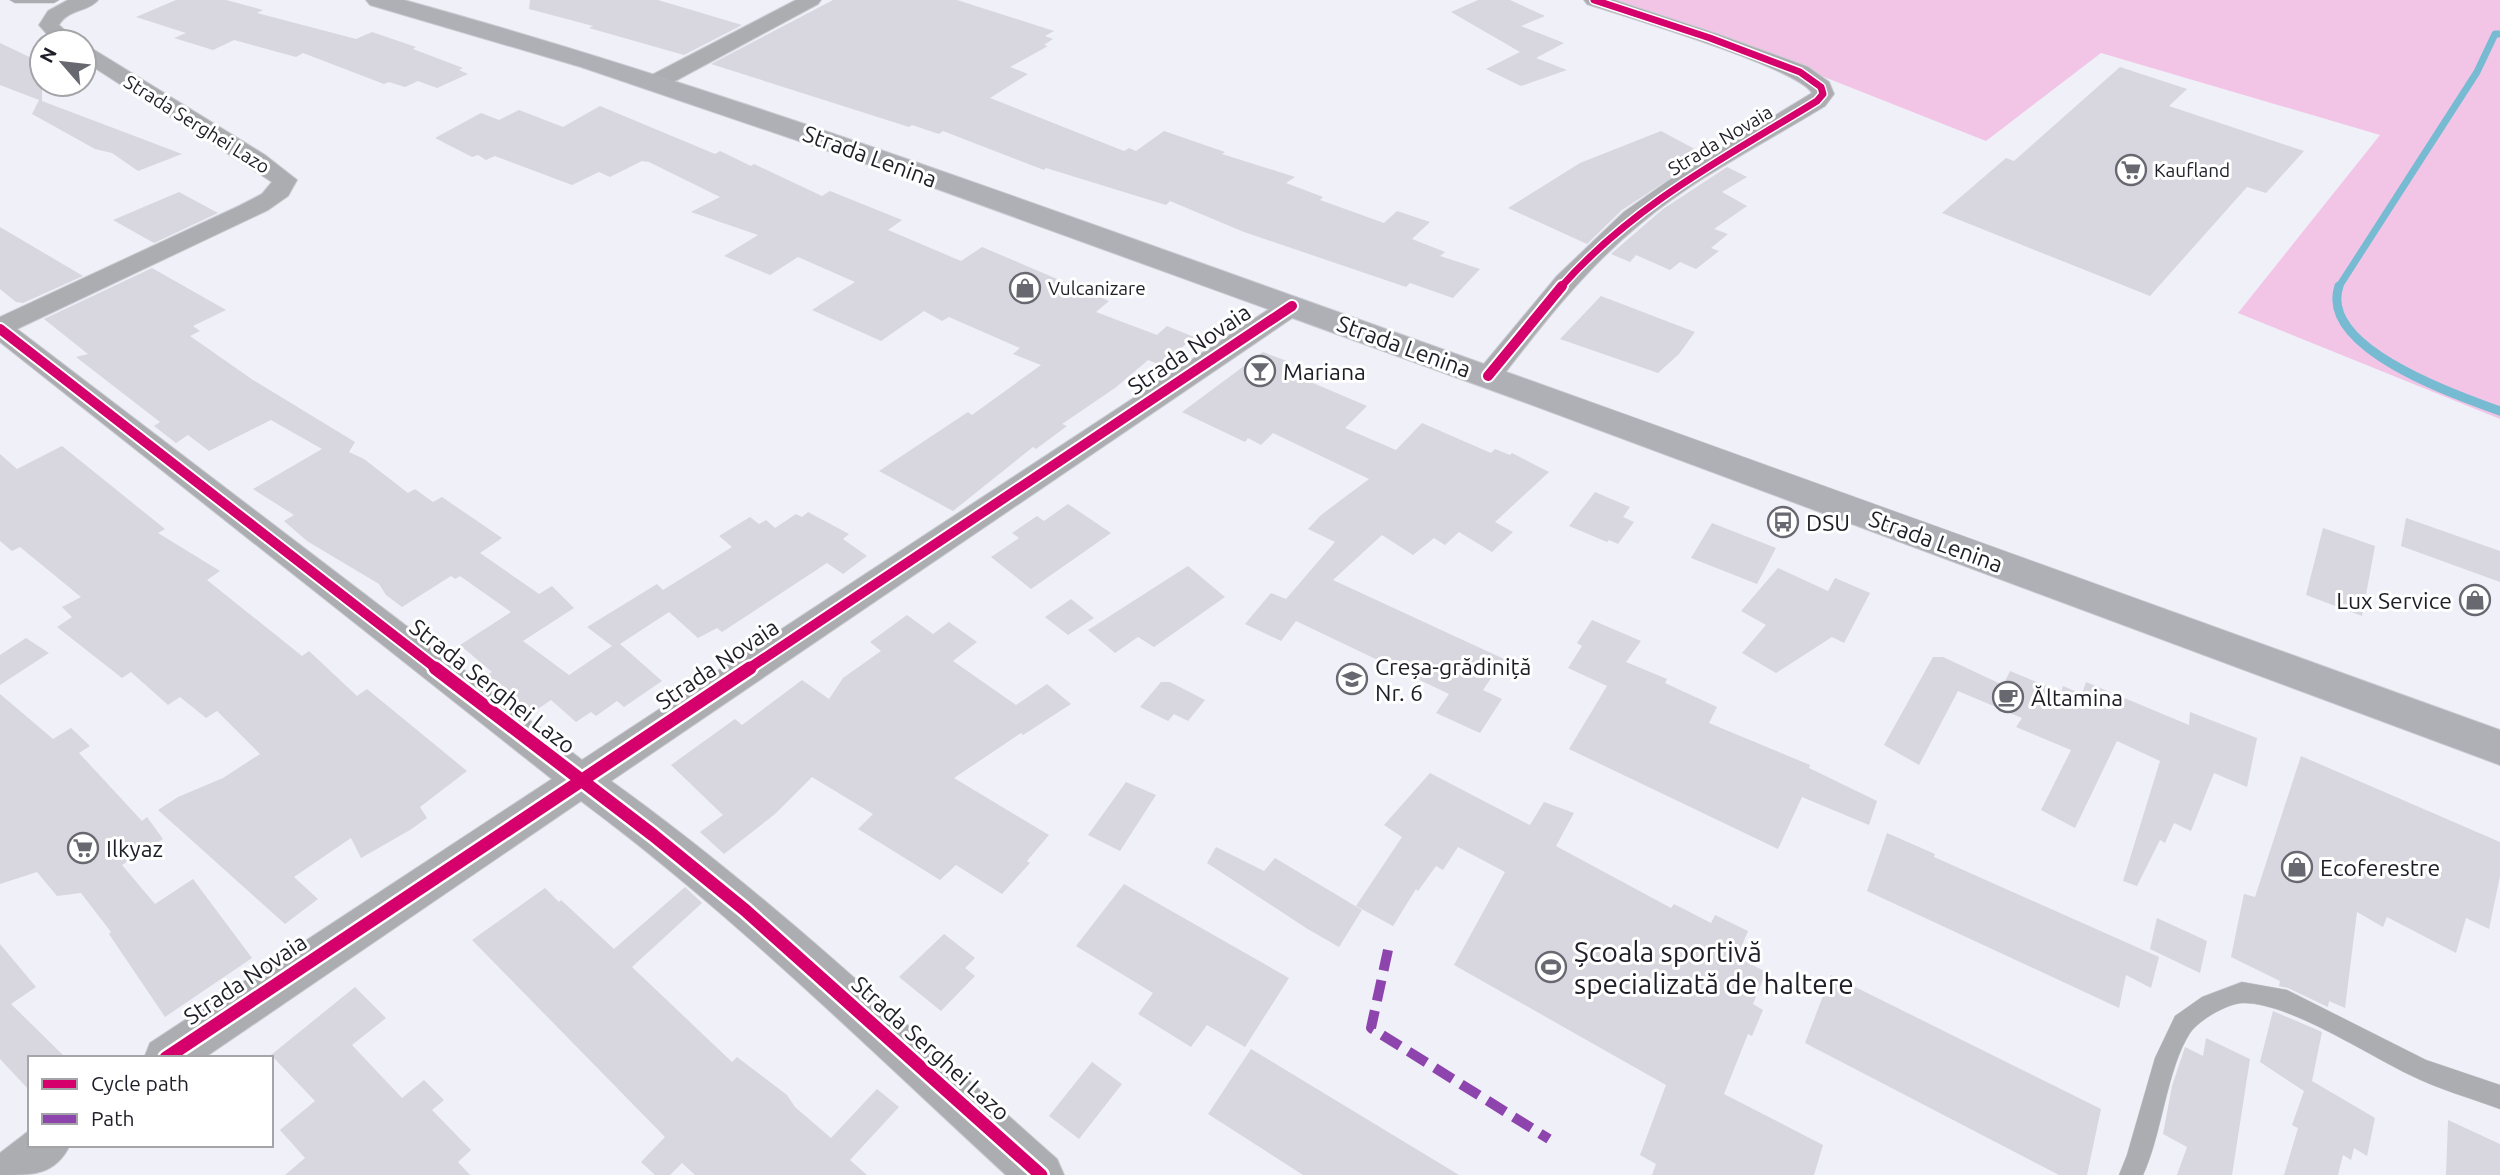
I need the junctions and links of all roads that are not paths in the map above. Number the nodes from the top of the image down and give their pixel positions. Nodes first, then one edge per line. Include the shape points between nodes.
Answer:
1 (15, 0) edge
2 (54, 0) edge
3 (88, 0) edge
4 (378, 0) edge
5 (811, 0) edge
6 (1594, 0) edge
7 (51, 28) edge
8 (98, 61) edge
9 (656, 82) junction
10 (1292, 306) junction
11 (0, 328) edge
12 (1488, 376) junction
13 (2500, 748) edge
14 (581, 780) junction
15 (169, 1056) edge
16 (2500, 1097) edge
17 (45, 1147) edge
18 (10, 1175) edge
19 (1041, 1175) edge
20 (2131, 1175) edge

1 - 2 lane
3 - 7 street via 52,18
4 - 9 main road, Strada Lenina
5 - 9 street
6 - 12 street, Strada Novaia via 1800,72 1821,87 1823,94 1657,200 1610,237 1572,274
8 - 11 street, Strada Serghei Lazo via 257,160 285,180 283,188 248,211
9 - 10 main road, Strada Lenina
10 - 12 main road, Strada Lenina
10 - 14 street, Strada Novaia
11 - 14 street, Strada Serghei Lazo
12 - 13 main road, Strada Lenina
14 - 15 street, Strada Novaia
14 - 19 street, Strada Serghei Lazo via 675,850 838,990
16 - 20 lane via 2421,1069 2278,997 2242,992 2210,1004 2183,1024 2167,1058
17 - 18 street

